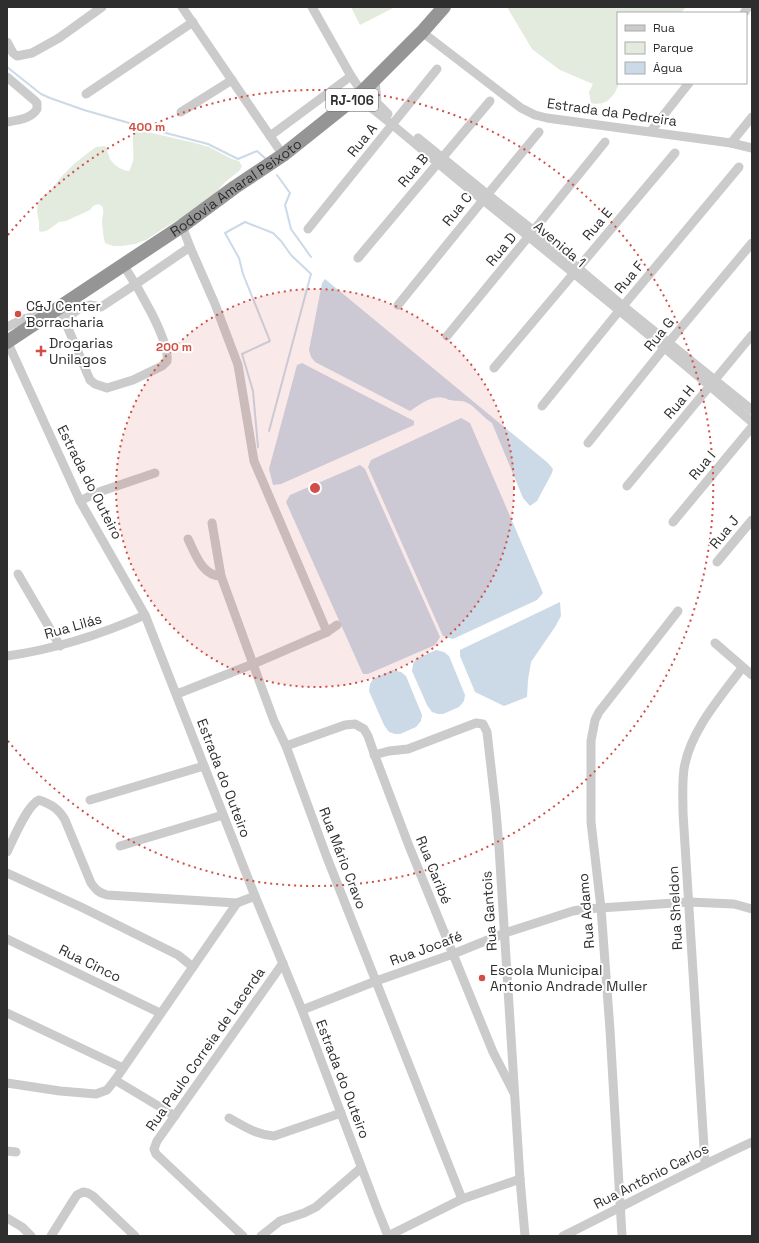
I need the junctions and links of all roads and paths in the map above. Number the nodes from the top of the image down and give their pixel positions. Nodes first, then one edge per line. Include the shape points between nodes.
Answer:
1 (102, 7) edge
2 (182, 7) edge
3 (312, 7) edge
4 (444, 7) edge
5 (193, 22) junction
6 (422, 32) junction
7 (7, 42) edge
8 (437, 69) dead end
9 (351, 76) junction
10 (7, 77) edge
11 (375, 79) junction
12 (232, 80) junction
13 (688, 84) edge
14 (362, 92) junction
15 (86, 94) dead end
16 (490, 101) dead end
17 (343, 107) junction
18 (181, 112) dead end
19 (752, 116) edge
20 (7, 122) edge
21 (394, 122) junction
22 (651, 131) junction
23 (539, 132) dead end
24 (270, 136) junction
25 (606, 142) dead end
26 (731, 143) junction
27 (752, 148) edge
28 (675, 153) dead end
29 (440, 160) junction
30 (274, 161) junction
31 (739, 168) dead end
32 (485, 197) junction
33 (182, 226) junction
34 (308, 229) dead end
35 (532, 234) junction
36 (752, 243) edge
37 (190, 247) junction
38 (358, 258) dead end
39 (124, 266) junction
40 (576, 270) junction
41 (136, 284) junction
42 (398, 305) dead end
43 (621, 308) junction
44 (57, 314) junction
45 (7, 327) edge
46 (752, 335) edge
47 (447, 336) dead end
48 (7, 342) edge
49 (667, 345) junction
50 (494, 368) dead end
51 (712, 383) junction
52 (542, 406) dead end
53 (752, 410) edge
54 (752, 422) edge
55 (752, 427) edge
56 (588, 443) dead end
57 (155, 473) dead end
58 (626, 486) dead end
59 (80, 500) junction
60 (752, 520) edge
61 (673, 522) dead end
62 (212, 523) dead end
63 (188, 539) dead end
64 (717, 562) dead end
65 (18, 574) dead end
66 (221, 576) junction
67 (678, 611) dead end
68 (145, 615) junction
69 (338, 625) dead end
70 (327, 632) junction
71 (715, 643) dead end
72 (60, 646) junction
73 (7, 656) edge
74 (253, 664) junction
75 (742, 668) junction
76 (752, 676) edge
77 (177, 694) junction
78 (286, 746) junction
79 (374, 755) junction
80 (204, 766) junction
81 (90, 800) dead end
82 (223, 815) junction
83 (120, 846) dead end
84 (7, 852) edge
85 (7, 873) edge
86 (255, 896) junction
87 (689, 902) junction
88 (237, 904) junction
89 (601, 908) junction
90 (752, 909) edge
91 (505, 933) junction
92 (7, 939) edge
93 (453, 954) junction
94 (283, 963) junction
95 (193, 967) junction
96 (376, 981) junction
97 (302, 1010) junction
98 (7, 1013) edge
99 (160, 1013) junction
100 (123, 1068) junction
101 (116, 1080) junction
102 (7, 1083) edge
103 (515, 1096) junction
104 (341, 1112) junction
105 (175, 1116) junction
106 (229, 1118) dead end
107 (752, 1142) edge
108 (7, 1151) edge
109 (16, 1152) dead end
110 (705, 1163) junction
111 (361, 1168) junction
112 (520, 1179) junction
113 (462, 1199) junction
114 (621, 1207) junction
115 (7, 1218) edge
116 (31, 1236) edge
117 (51, 1236) edge
118 (135, 1236) edge
119 (243, 1236) edge
120 (261, 1236) edge
121 (388, 1236) edge
122 (525, 1236) edge
123 (563, 1236) edge
124 (622, 1236) edge

1 - 7 street via 59,38 32,53 17,56
2 - 5 street
3 - 9 street
4 - 6 highway, Rodovia Amaral Peixoto / RJ-106
5 - 12 street
5 - 15 street
6 - 11 highway, Rodovia Amaral Peixoto / RJ-106
6 - 22 street, Estrada da Pedreira via 521,108 535,115
8 - 21 street, Rua A
9 - 14 street
9 - 24 street
10 - 20 street via 37,103 37,109 32,116
11 - 14 highway, Rodovia Amaral Peixoto / RJ-106
11 - 21 street, Avenida 1 via 377,103
12 - 18 street
12 - 24 street
13 - 22 street
14 - 17 highway, Rodovia Amaral Peixoto / RJ-106
16 - 29 street, Rua B
17 - 21 street, Avenida 1 via 370,107
17 - 30 highway, Rodovia Amaral Peixoto / RJ-106
19 - 26 street
21 - 29 street, Avenida 1
21 - 34 street, Rua A
22 - 26 street, Estrada da Pedreira
23 - 32 street, Rua C
24 - 30 street
25 - 35 street, Rua D
26 - 27 street, Estrada da Pedreira
28 - 40 street, Rua E
29 - 32 street, Avenida 1
29 - 38 street, Rua B
30 - 33 highway, Rodovia Amaral Peixoto / RJ-106
31 - 43 street, Rua F
32 - 35 street, Avenida 1
32 - 42 street, Rua C
33 - 37 street
33 - 39 highway, Rodovia Amaral Peixoto / RJ-106
35 - 40 street, Avenida 1
35 - 47 street, Rua D
36 - 49 street, Rua G
37 - 41 street
37 - 70 street via 238,365 254,461
39 - 41 street
39 - 44 highway, Rodovia Amaral Peixoto / RJ-106
40 - 43 street, Avenida 1
40 - 50 street, Rua E
41 - 44 street via 101,307 90,305
41 - 44 street via 168,354 167,361 162,366 134,380 107,388 90,380
43 - 49 street, Avenida 1
43 - 52 street, Rua F
44 - 45 street via 23,318
44 - 48 highway, Rodovia Amaral Peixoto / RJ-106
46 - 51 street, Rua H
48 - 59 street, Estrada do Outeiro
49 - 51 street, Avenida 1
49 - 56 street, Rua G
51 - 53 street, Avenida 1
51 - 54 street, Avenida 1
51 - 58 street, Rua H
55 - 61 street, Rua I
57 - 59 street
59 - 68 street, Estrada do Outeiro
60 - 64 street, Rua J
62 - 66 street, Rua Mário Cravo
63 - 66 street via 204,568 212,575
65 - 72 street
66 - 74 street, Rua Mário Cravo
67 - 89 street, Rua Adamo via 599,712 592,730 591,822
68 - 72 street, Rua Lilás
68 - 77 street, Estrada do Outeiro
69 - 70 street
70 - 74 street
71 - 75 street
72 - 73 street, Rua Lilás
74 - 77 street
74 - 78 street, Rua Mário Cravo
75 - 76 street
75 - 87 street, Rua Sheldon via 709,713 688,753 684,770 683,813
77 - 80 street, Estrada do Outeiro
78 - 79 street, Rua Caribé via 345,725 355,724 364,728
78 - 96 street, Rua Mário Cravo
79 - 91 street, Rua Gantois via 408,749 474,724 483,724 487,732 496,811
79 - 93 street, Rua Caribé
80 - 81 street
80 - 82 street, Estrada do Outeiro
82 - 83 street
82 - 86 street, Estrada do Outeiro
84 - 88 street via 26,813 39,800 56,807 60,812 91,883 100,893
85 - 95 street via 178,955
86 - 88 street
86 - 94 street, Estrada do Outeiro
87 - 89 street, Rua Jocafé
87 - 90 street, Rua Jocafé via 734,904
87 - 110 street, Rua Sheldon
88 - 95 street
89 - 91 street, Rua Jocafé via 573,911
89 - 114 street, Rua Adamo
91 - 93 street, Rua Jocafé
91 - 103 street, Rua Gantois
92 - 99 street, Rua Cinco
93 - 96 street, Rua Jocafé
93 - 103 street, Rua Caribé via 493,1052
94 - 97 street, Estrada do Outeiro
94 - 105 street, Rua Paulo Correia de Lacerda
95 - 99 street
96 - 97 street, Rua Jocafé
96 - 113 street, Rua Mário Cravo
97 - 104 street, Estrada do Outeiro
98 - 100 street
99 - 100 street
100 - 101 street
101 - 102 street via 107,1090 96,1094
101 - 105 street
103 - 112 street, Rua Gantois
104 - 106 street via 274,1136 253,1131
104 - 111 street, Estrada do Outeiro
105 - 119 street, Rua Paulo Correia de Lacerda via 157,1141 154,1149 156,1154
107 - 110 street, Rua Antônio Carlos
108 - 109 street
110 - 114 street, Rua Antônio Carlos
111 - 120 street via 316,1207 280,1221
111 - 121 street, Estrada do Outeiro
112 - 113 street
112 - 122 street, Rua Gantois
113 - 121 street
114 - 123 street, Rua Antônio Carlos
114 - 124 street, Rua Adamo
115 - 116 street
117 - 118 street via 73,1201 83,1192 93,1196

